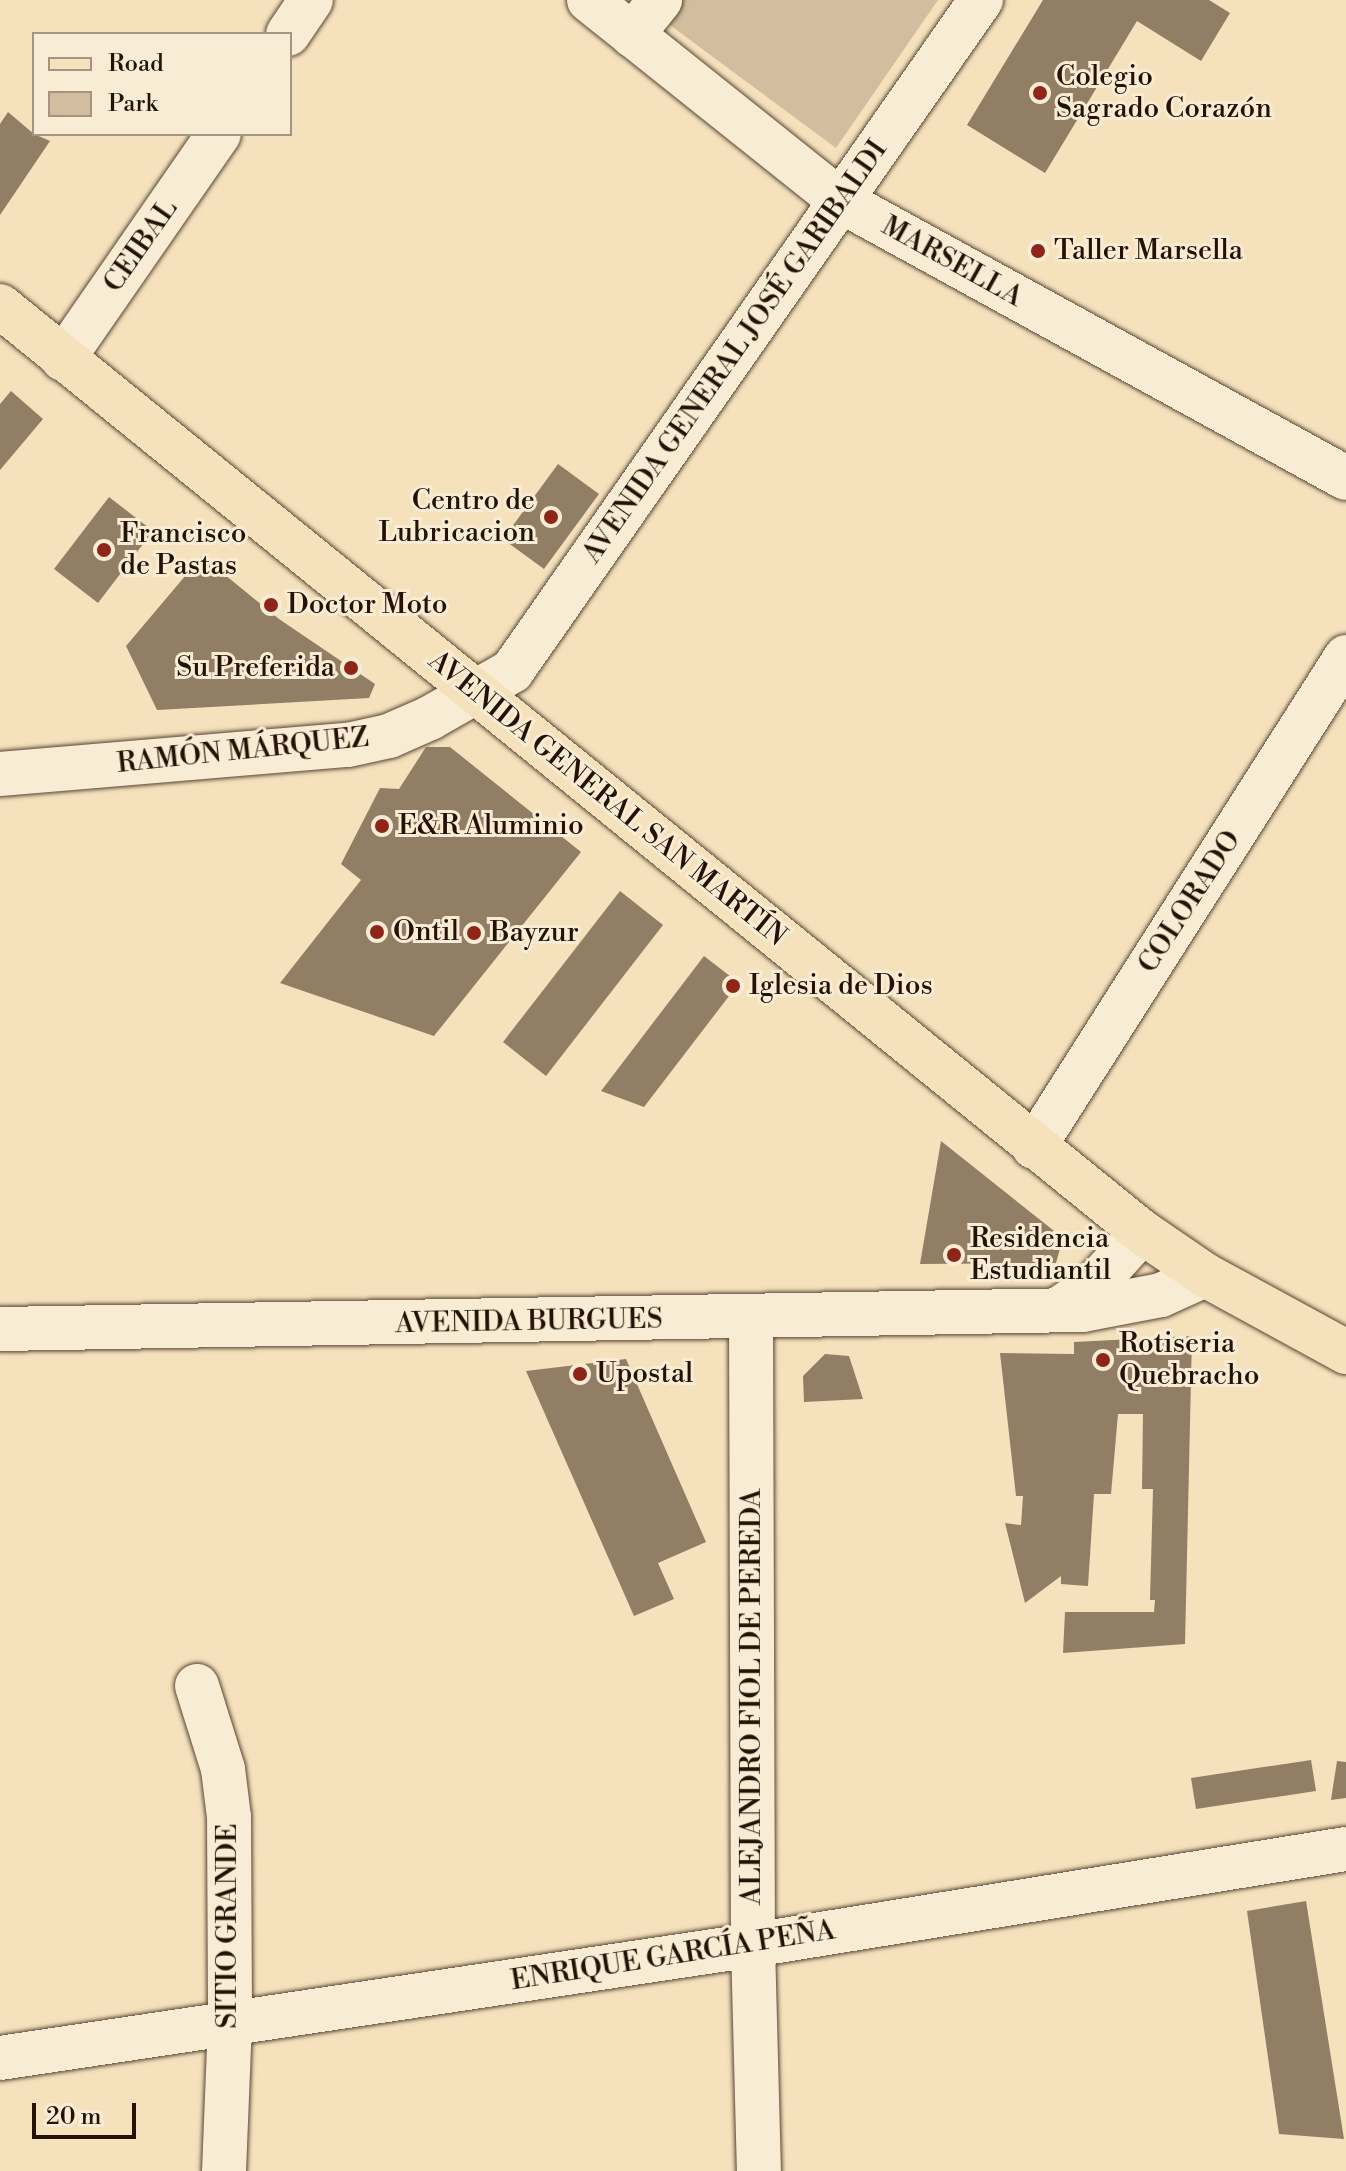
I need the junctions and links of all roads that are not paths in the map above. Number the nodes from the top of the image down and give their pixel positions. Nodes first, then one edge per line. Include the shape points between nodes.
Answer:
1 (311, 0) edge
2 (589, 0) edge
3 (660, 0) edge
4 (981, 0) edge
5 (289, 32) edge
6 (632, 35) junction
7 (218, 136) edge
8 (841, 201) junction
9 (0, 306) edge
10 (63, 359) junction
11 (1346, 478) edge
12 (1346, 657) edge
13 (477, 693) junction
14 (0, 774) edge
15 (1034, 1147) junction
16 (1142, 1232) junction
17 (1205, 1275) junction
18 (1059, 1309) junction
19 (751, 1319) junction
20 (0, 1329) edge
21 (1346, 1352) edge
22 (197, 1686) dead end
23 (1346, 1849) edge
24 (753, 1945) junction
25 (230, 2022) junction
26 (0, 2058) edge
27 (224, 2171) edge
28 (759, 2171) edge

1 - 5 street
2 - 6 street, MARSELLA
3 - 6 street
4 - 8 street, AVENIDA GENERAL JOSÉ GARIBALDI
6 - 8 street, MARSELLA
7 - 10 street, CEIBAL
8 - 11 street, MARSELLA
8 - 13 street, AVENIDA GENERAL JOSÉ GARIBALDI via 512,671
9 - 10 main road, AVENIDA GENERAL SAN MARTÍN
10 - 13 main road, AVENIDA GENERAL SAN MARTÍN
12 - 15 street, COLORADO
13 - 14 street, RAMÓN MÁRQUEZ via 389,736 348,745
13 - 15 main road, AVENIDA GENERAL SAN MARTÍN
15 - 16 main road, AVENIDA GENERAL SAN MARTÍN
16 - 17 main road, AVENIDA GENERAL SAN MARTÍN
16 - 18 street via 1095,1284
17 - 18 street, AVENIDA BURGUES via 1161,1295 1083,1310
17 - 21 main road, AVENIDA GENERAL SAN MARTÍN
18 - 19 street, AVENIDA BURGUES
19 - 20 street, AVENIDA BURGUES
19 - 24 street, ALEJANDRO FIOL DE PEREDA
22 - 25 street, SITIO GRANDE via 223,1769 229,1817
23 - 24 street, ENRIQUE GARCÍA PEÑA
24 - 25 street, ENRIQUE GARCÍA PEÑA
24 - 28 street, ALEJANDRO FIOL DE PEREDA
25 - 26 street, ENRIQUE GARCÍA PEÑA
25 - 27 street, SITIO GRANDE

